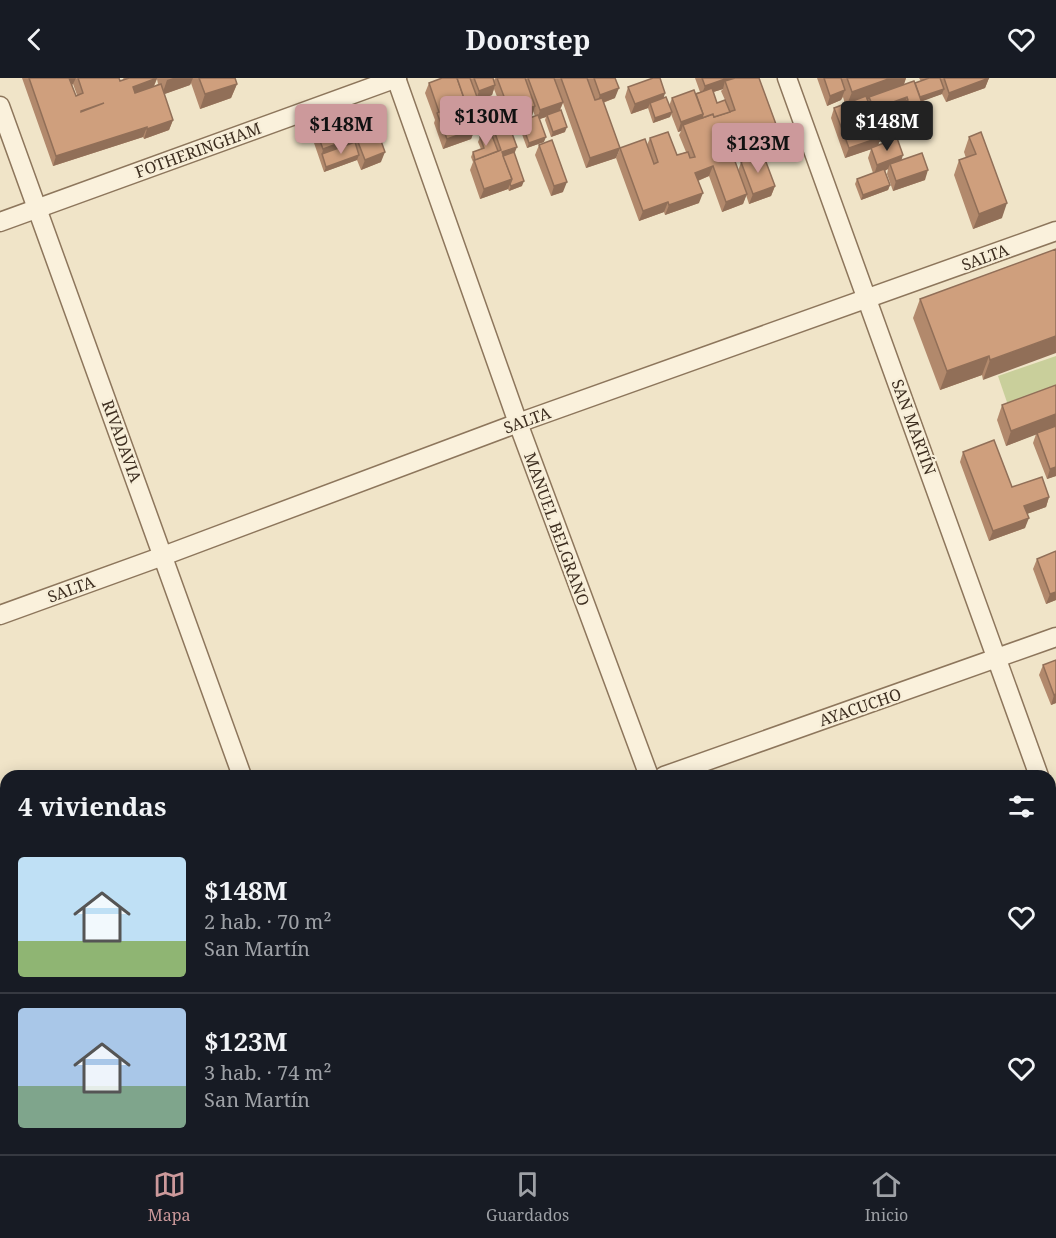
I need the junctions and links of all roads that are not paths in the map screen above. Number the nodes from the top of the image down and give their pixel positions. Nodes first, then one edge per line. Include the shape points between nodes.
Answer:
1 (396, 78) edge
2 (787, 78) edge
3 (0, 106) edge
4 (38, 209) junction
5 (0, 222) edge
6 (1056, 231) edge
7 (868, 299) junction
8 (518, 423) junction
9 (163, 556) junction
10 (0, 615) edge
11 (1056, 637) edge
12 (997, 659) junction
13 (240, 770) edge
14 (647, 770) edge
15 (681, 770) edge
16 (1037, 770) edge

1 - 4 street, FOTHERINGHAM
1 - 8 street, MANUEL BELGRANO
2 - 7 street, SAN MARTÍN
3 - 4 street, RIVADAVIA
4 - 5 street, FOTHERINGHAM
4 - 9 street, RIVADAVIA
6 - 7 street, SALTA
7 - 8 street, SALTA
7 - 12 street, SAN MARTÍN
8 - 9 street, SALTA
8 - 14 street, MANUEL BELGRANO
9 - 10 street, SALTA
9 - 13 street, RIVADAVIA
11 - 12 street, AYACUCHO
12 - 15 street, AYACUCHO
12 - 16 street, SAN MARTÍN

